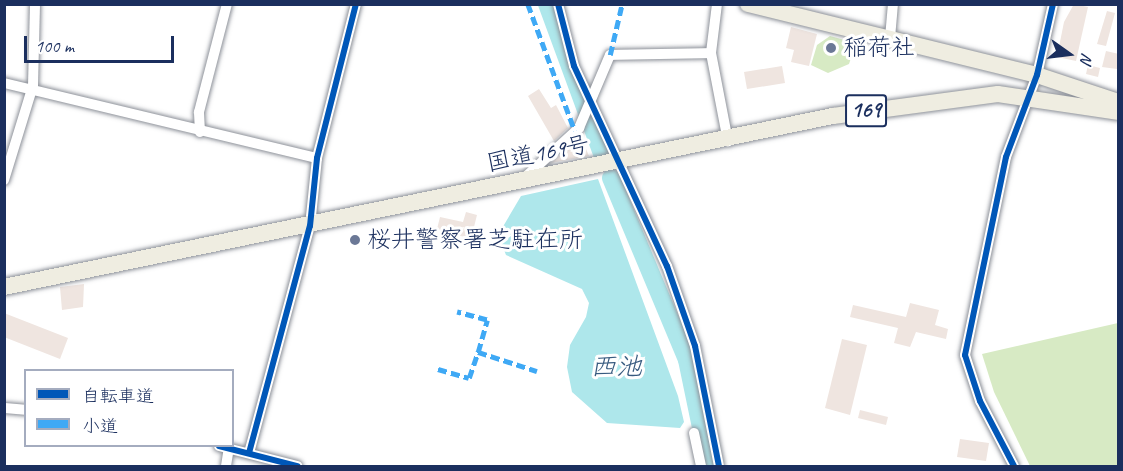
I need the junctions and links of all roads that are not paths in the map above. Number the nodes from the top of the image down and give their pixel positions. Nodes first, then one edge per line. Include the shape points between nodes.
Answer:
1 (35, 4) edge
2 (227, 4) edge
3 (356, 4) edge
4 (558, 4) edge
5 (717, 4) edge
6 (748, 4) edge
7 (893, 4) edge
8 (1053, 4) edge
9 (890, 38) junction
10 (711, 53) junction
11 (1037, 75) junction
12 (4, 83) edge
13 (33, 86) junction
14 (1029, 96) junction
15 (1119, 102) edge
16 (591, 108) junction
17 (1119, 112) edge
18 (200, 132) junction
19 (728, 141) junction
20 (317, 158) junction
21 (620, 162) junction
22 (4, 180) edge
23 (519, 183) junction
24 (310, 226) junction
25 (4, 287) edge
26 (4, 408) edge
27 (24, 410) edge
28 (694, 433) dead end
29 (224, 447) edge
30 (249, 453) junction
31 (226, 466) edge
32 (297, 466) edge
33 (701, 466) edge
34 (719, 466) edge
35 (1014, 466) edge

1 - 13 street
2 - 18 street via 199,112
3 - 20 street
4 - 16 street via 559,25
5 - 10 street
6 - 9 highway
7 - 9 street
8 - 11 street
9 - 11 highway
10 - 16 street via 615,52
10 - 19 street
11 - 14 street
11 - 15 highway
12 - 13 street
13 - 18 street
13 - 22 street
14 - 17 highway, 国道169号 / 169
14 - 19 highway, 国道169号 / 169 via 962,97 833,116
14 - 35 street via 1006,157 965,355 980,401
16 - 21 street
16 - 23 street via 579,128
18 - 20 street
19 - 21 highway, 国道169号 / 169
20 - 24 street
21 - 23 highway, 国道169号 / 169
21 - 34 street via 695,346
23 - 24 highway, 国道169号 / 169
24 - 25 highway, 国道169号 / 169
24 - 30 street
26 - 27 street
28 - 33 street
29 - 30 street
29 - 31 street
30 - 32 street

